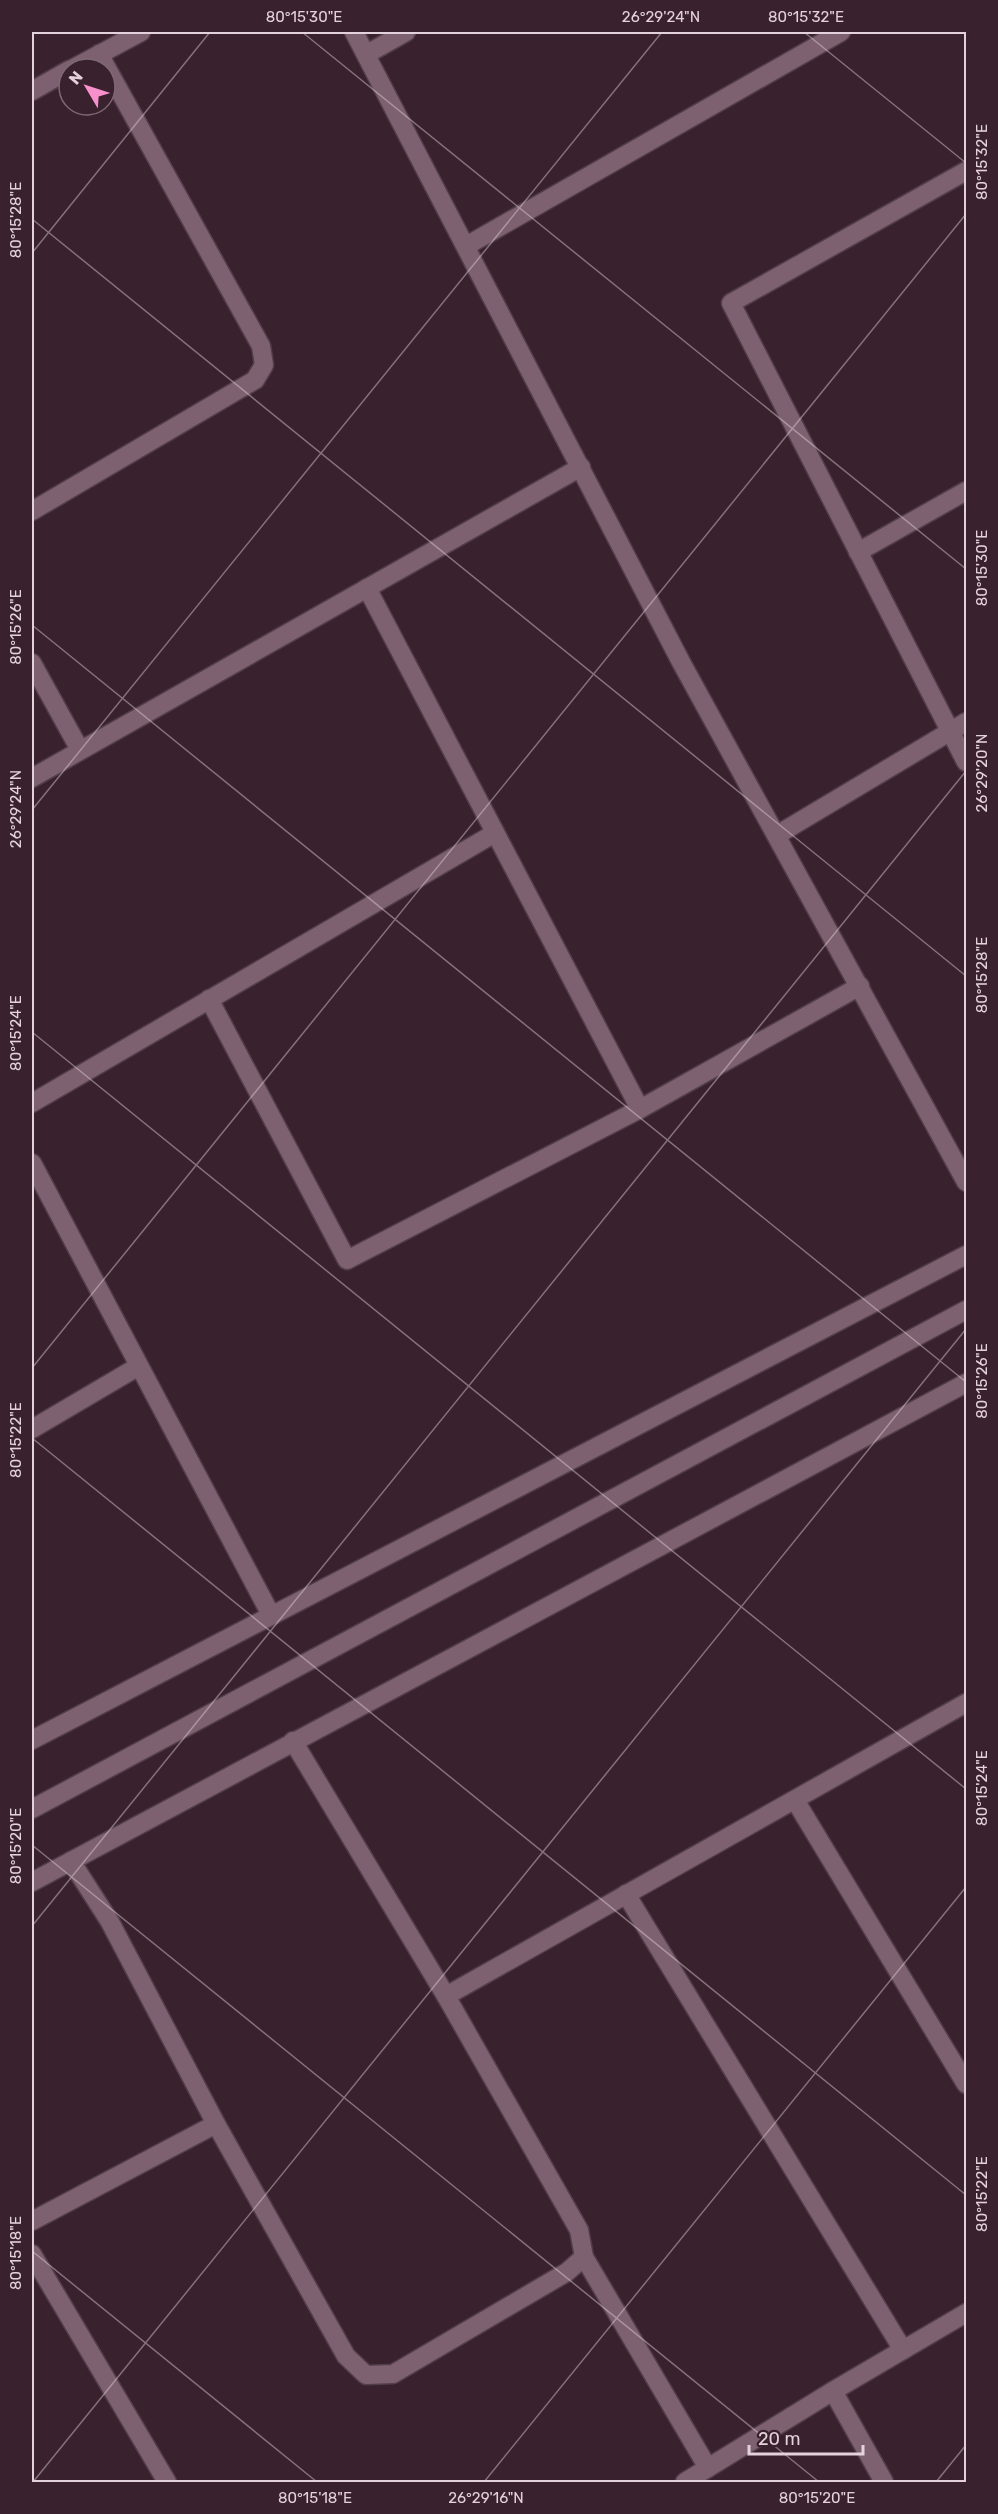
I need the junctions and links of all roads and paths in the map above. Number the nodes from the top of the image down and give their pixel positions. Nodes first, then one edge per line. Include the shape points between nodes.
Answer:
1 (141, 32) edge
2 (354, 32) edge
3 (405, 32) edge
4 (841, 32) edge
5 (99, 54) junction
6 (367, 54) junction
7 (94, 57) edge
8 (57, 77) edge
9 (32, 91) edge
10 (966, 171) edge
11 (466, 246) junction
12 (581, 466) junction
13 (966, 491) edge
14 (32, 511) edge
15 (858, 552) junction
16 (367, 588) junction
17 (32, 663) edge
18 (958, 727) edge
19 (80, 750) junction
20 (966, 762) edge
21 (32, 778) edge
22 (495, 833) junction
23 (777, 835) junction
24 (860, 986) junction
25 (209, 999) junction
26 (32, 1103) edge
27 (640, 1109) junction
28 (32, 1163) edge
29 (966, 1182) edge
30 (966, 1255) edge
31 (966, 1310) edge
32 (139, 1366) junction
33 (966, 1383) edge
34 (32, 1429) edge
35 (271, 1615) junction
36 (965, 1708) edge
37 (32, 1740) edge
38 (292, 1741) junction
39 (795, 1800) junction
40 (32, 1809) edge
41 (71, 1861) junction
42 (32, 1882) edge
43 (626, 1894) junction
44 (446, 1996) junction
45 (966, 2084) edge
46 (216, 2124) junction
47 (32, 2222) edge
48 (32, 2254) edge
49 (584, 2257) junction
50 (966, 2313) edge
51 (903, 2350) junction
52 (833, 2391) junction
53 (708, 2468) junction
54 (167, 2482) edge
55 (685, 2482) edge
56 (884, 2482) edge

1 - 5 street
2 - 6 street
3 - 6 street
4 - 11 street
5 - 7 street
5 - 14 street via 261,346 264,365 255,380
6 - 11 street
8 - 9 street
10 - 15 street via 731,303
11 - 12 street
12 - 16 street
12 - 23 street via 681,662
13 - 15 street
15 - 18 street
16 - 19 street
16 - 22 street
17 - 19 street
18 - 20 street
18 - 23 street
19 - 21 street
22 - 25 street
22 - 27 street
23 - 24 street
24 - 27 street
24 - 29 street
25 - 26 street
25 - 27 street via 347,1260
28 - 32 street
30 - 35 street
31 - 40 street
32 - 34 street
32 - 35 street
33 - 38 street
35 - 37 street
36 - 39 street
38 - 41 street
38 - 44 street
39 - 43 street
39 - 45 street
41 - 42 street
41 - 46 street via 110,1922
43 - 44 street
43 - 51 street
44 - 49 street via 579,2230
46 - 47 street
46 - 49 street via 346,2356 366,2375 393,2374 567,2272
48 - 54 street
49 - 53 street
50 - 51 street
51 - 52 street
52 - 53 street
52 - 56 street
53 - 55 street

